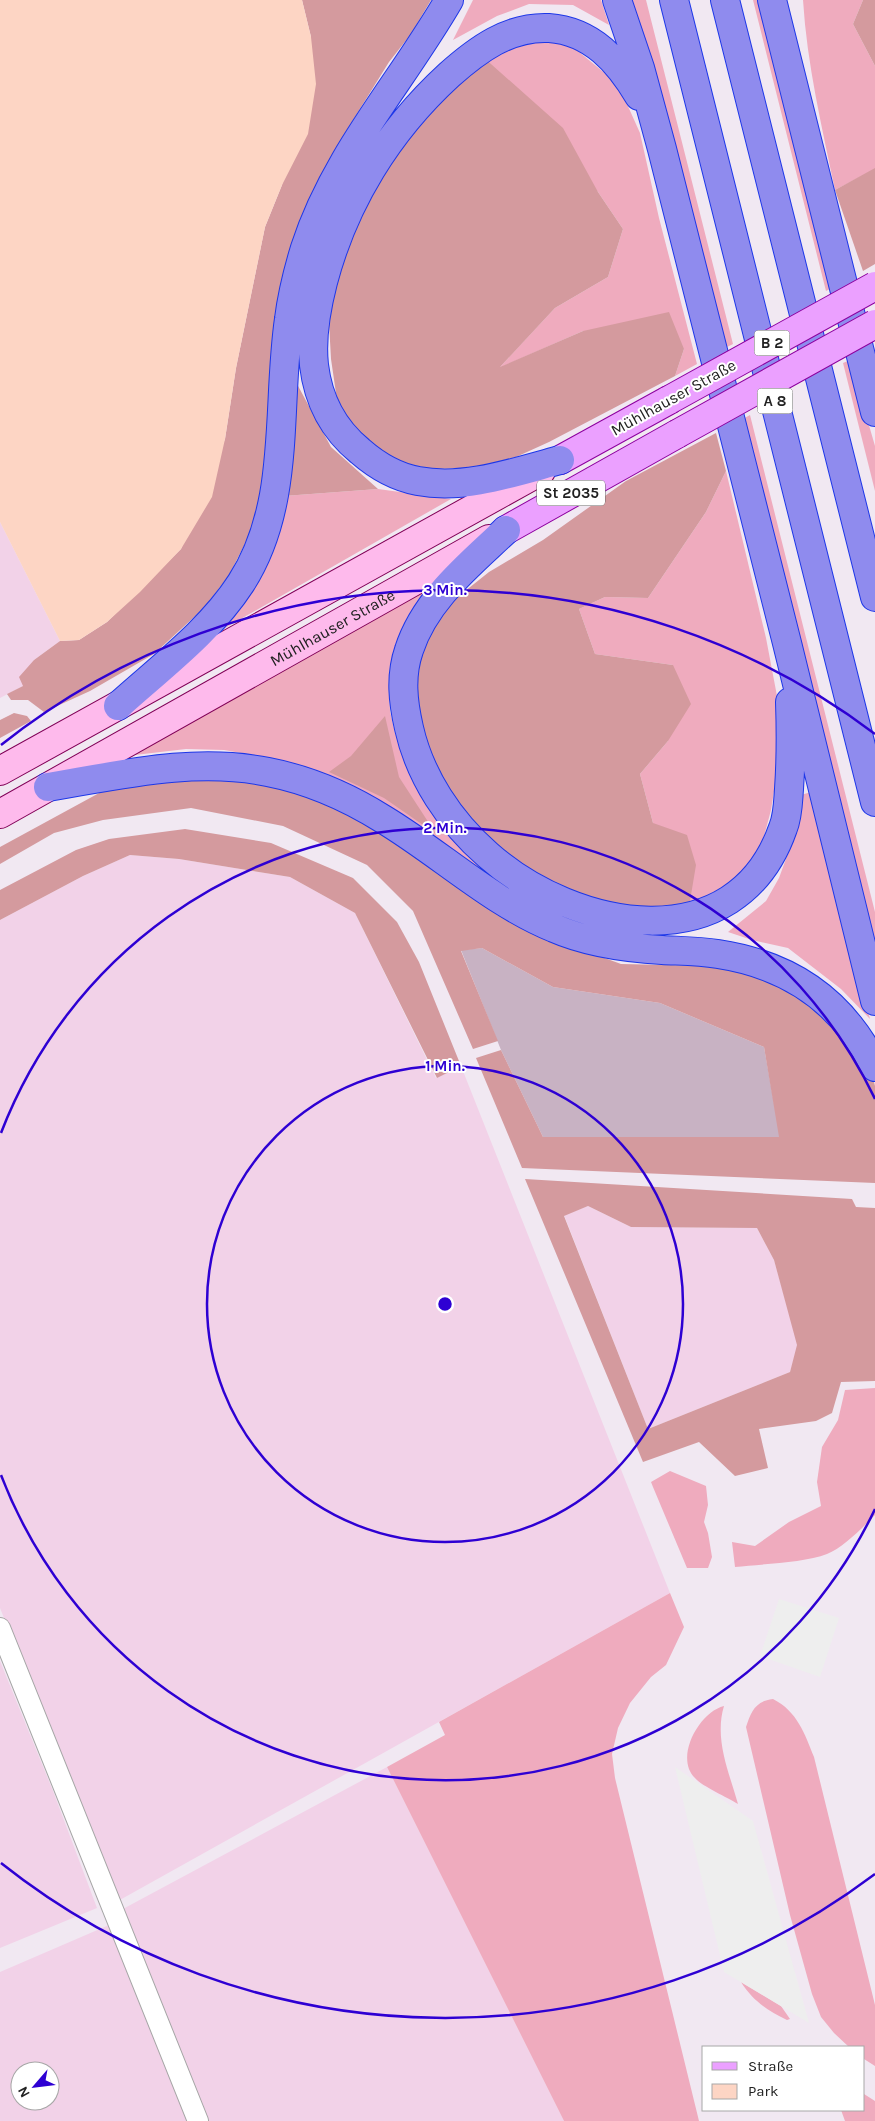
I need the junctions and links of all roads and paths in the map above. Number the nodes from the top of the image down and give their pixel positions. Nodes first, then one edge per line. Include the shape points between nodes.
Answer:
1 (449, 0) edge
2 (617, 0) edge
3 (674, 0) edge
4 (725, 0) edge
5 (772, 0) edge
6 (793, 0) edge
7 (802, 122) junction
8 (662, 149) junction
9 (875, 286) edge
10 (875, 324) edge
11 (875, 412) edge
12 (560, 460) junction
13 (506, 530) junction
14 (875, 597) edge
15 (787, 643) junction
16 (118, 706) junction
17 (0, 771) edge
18 (48, 787) junction
19 (875, 802) edge
20 (0, 814) edge
21 (875, 1001) edge
22 (875, 1067) edge
23 (0, 1628) edge
24 (198, 2121) edge

1 - 16 highway via 348,154 312,230 298,272 288,319 275,488 258,552 240,584 218,612
2 - 8 highway
3 - 19 highway, A 8
4 - 14 highway
5 - 7 highway
6 - 7 highway
7 - 11 highway
8 - 12 highway via 636,91 603,49 571,32 550,28 502,37 461,64 397,130 354,200 331,255 318,305 314,364 324,406 348,442 381,467 418,481 442,483 497,476
8 - 15 highway
9 - 12 main road, Mühlhauser Straße / B 2, bridge
10 - 13 main road, Mühlhauser Straße / St 2035, bridge
12 - 16 main road, Mühlhauser Straße / St 2035
13 - 15 highway via 424,615 408,652 403,675 406,715 420,761 450,815 511,873 578,907 638,921 685,917 728,901 765,865 777,845 788,804 792,757
13 - 18 main road, Mühlhauser Straße / St 2035
15 - 21 highway
16 - 17 main road, Mühlhauser Straße / St 2035
18 - 20 main road, Mühlhauser Straße / St 2035
18 - 22 highway via 187,767 242,768 294,778 336,794 384,820 481,887 554,929 624,947 716,954 776,970 810,987 835,1008 852,1026
23 - 24 street

